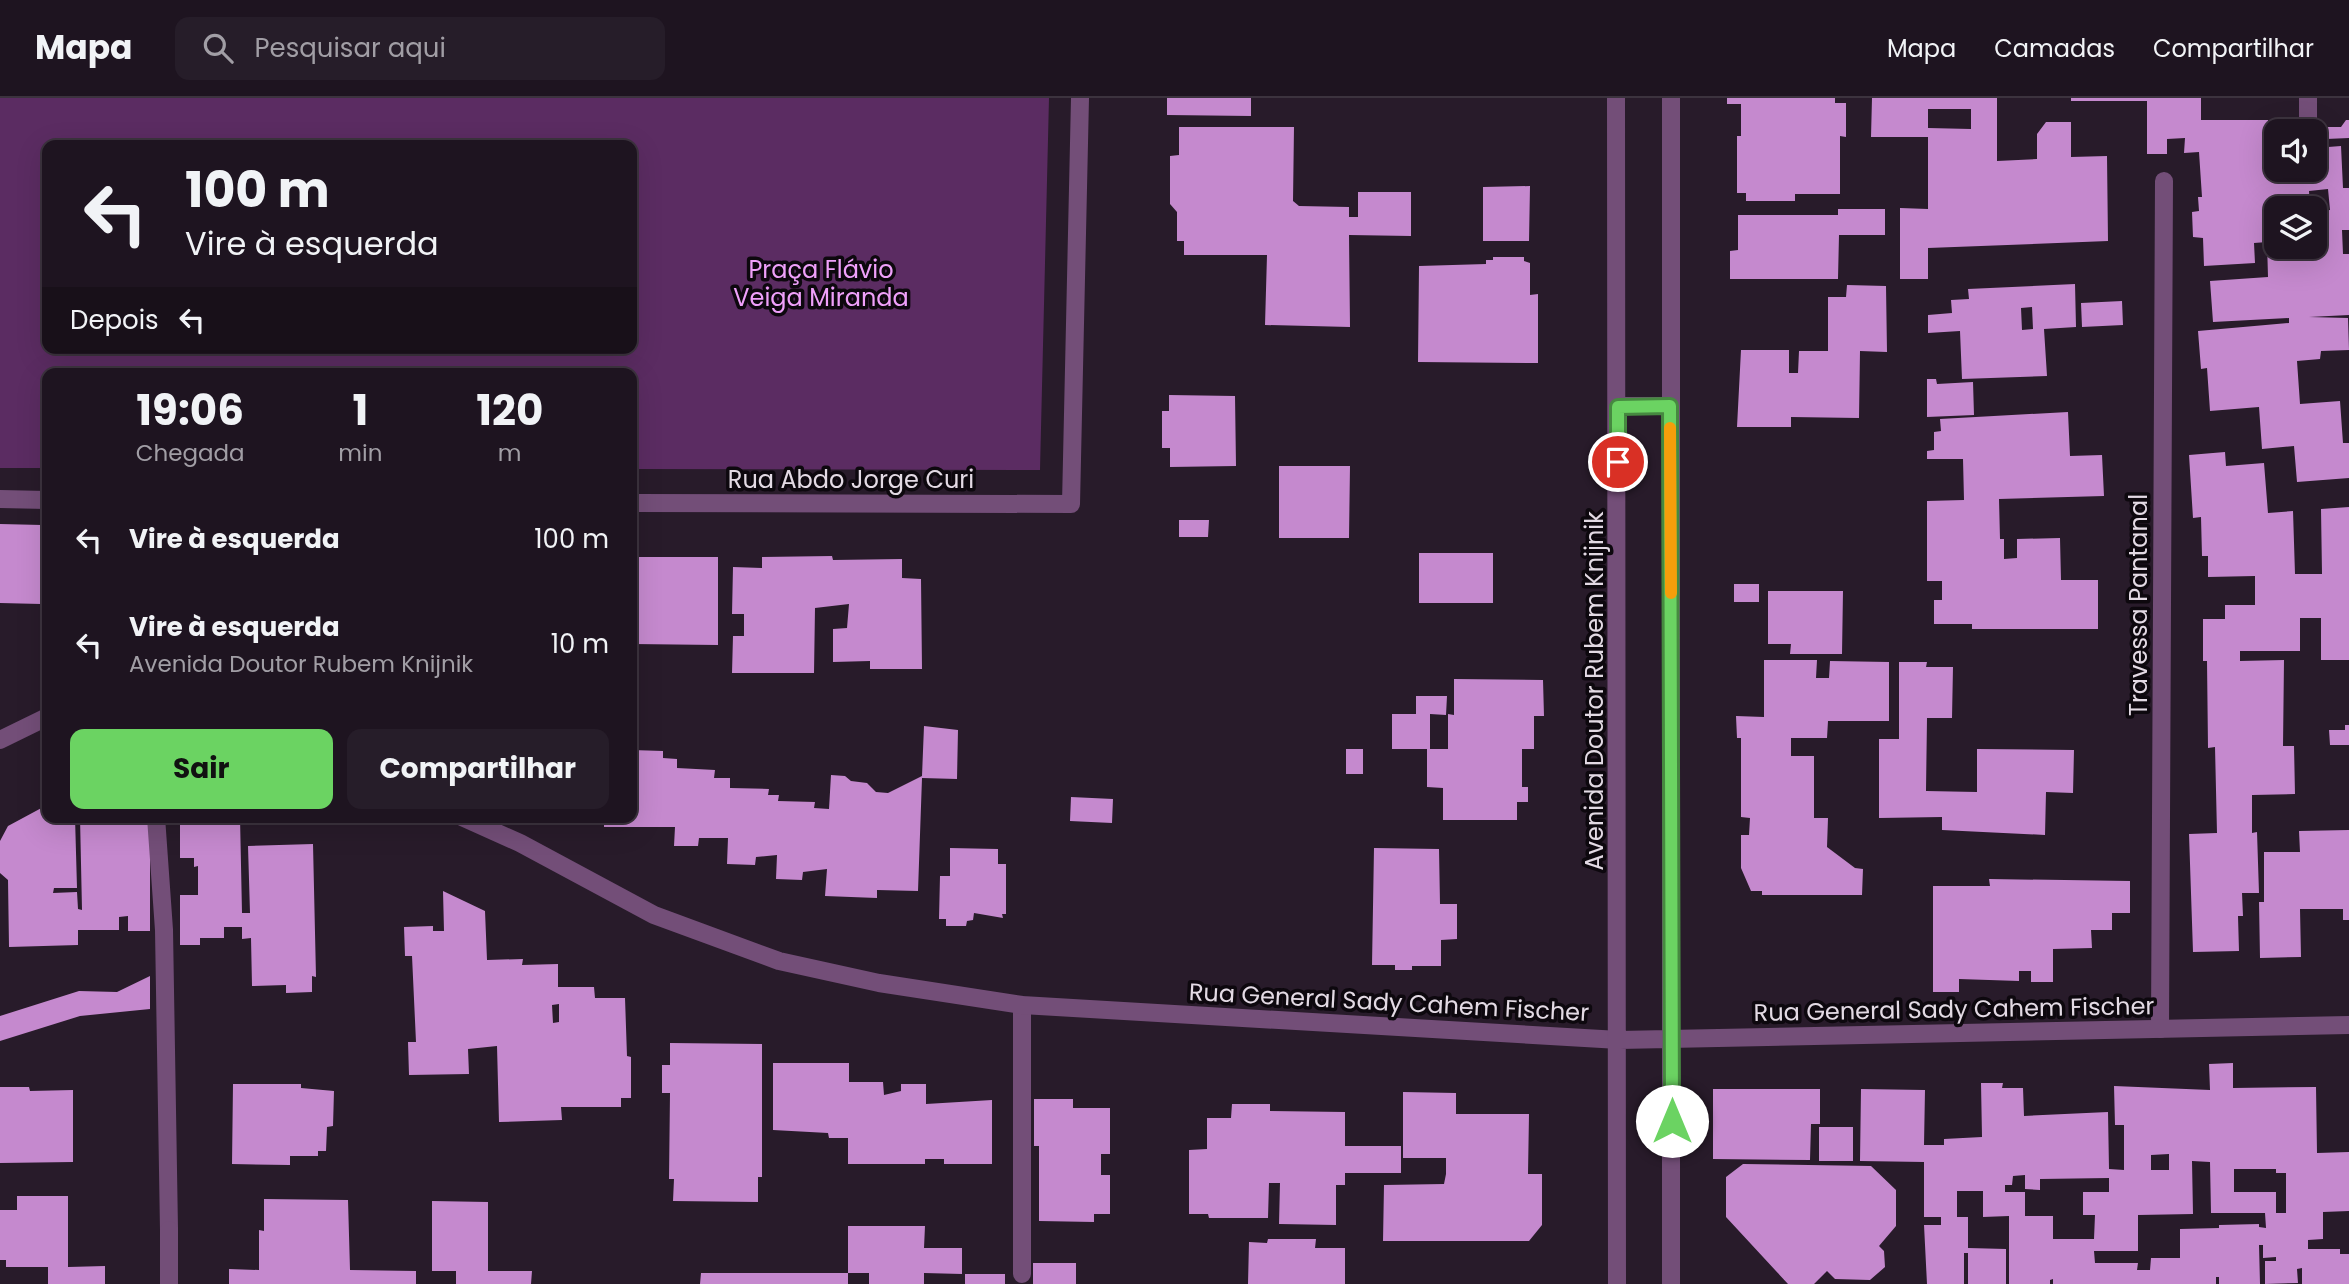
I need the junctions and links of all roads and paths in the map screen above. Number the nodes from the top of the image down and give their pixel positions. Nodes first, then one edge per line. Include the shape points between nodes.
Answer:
1 (1080, 98) edge
2 (1616, 98) edge
3 (1671, 98) edge
4 (2308, 98) edge
5 (2308, 119) edge
6 (2164, 181) dead end
7 (1670, 406) junction
8 (1618, 407) junction
9 (0, 499) edge
10 (42, 500) edge
11 (637, 503) edge
12 (42, 719) edge
13 (0, 740) edge
14 (156, 823) edge
15 (475, 823) edge
16 (1022, 1005) junction
17 (2349, 1025) edge
18 (2160, 1029) junction
19 (1619, 1040) junction
20 (1672, 1040) junction
21 (1022, 1275) dead end
22 (169, 1284) edge
23 (1617, 1284) edge
24 (1671, 1284) edge

1 - 11 street, Rua Abdo Jorge Curi via 1071,504
2 - 8 street, Avenida Doutor Rubem Knijnik
3 - 7 street
4 - 5 street
6 - 18 street, Travessa Pantanal
7 - 8 street
7 - 20 street
8 - 19 street, Avenida Doutor Rubem Knijnik
9 - 10 street
12 - 13 street
14 - 22 street via 164,930
15 - 16 street, Rua General Sady Cahem Fischer via 654,915 779,961 878,983
16 - 19 street, Rua General Sady Cahem Fischer
16 - 21 street
17 - 18 street, Rua General Sady Cahem Fischer
18 - 20 street, Rua General Sady Cahem Fischer
19 - 20 street, Rua General Sady Cahem Fischer
19 - 23 street, Avenida Doutor Rubem Knijnik
20 - 24 street

